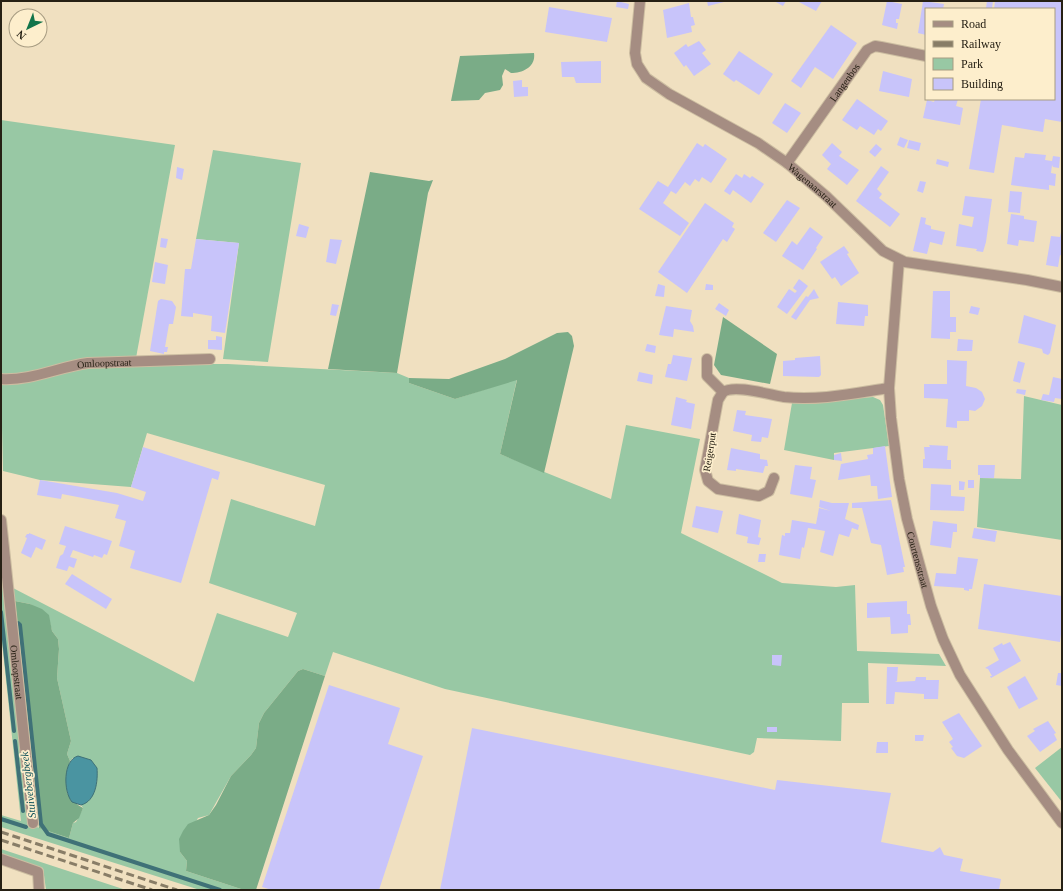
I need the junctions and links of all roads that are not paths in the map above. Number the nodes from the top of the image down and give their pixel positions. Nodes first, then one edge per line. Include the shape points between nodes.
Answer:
1 (640, 1) edge
2 (925, 56) edge
3 (787, 163) junction
4 (899, 260) junction
5 (1062, 287) edge
6 (210, 359) dead end
7 (707, 359) dead end
8 (1, 378) edge
9 (889, 388) junction
10 (724, 392) junction
11 (774, 478) dead end
12 (1, 520) edge
13 (33, 823) dead end
14 (1062, 823) edge
15 (1, 859) edge
16 (39, 890) edge

1 - 3 street, Wagenaarstraat via 635,53 642,74 653,84 758,143
2 - 3 street, Langenbos via 881,46 867,50
3 - 4 street, Wagenaarstraat via 826,196 883,251
4 - 5 street, Wagenaarstraat
4 - 9 street, Courtensstraat
6 - 8 street, Omloopstraat via 93,362 30,377
7 - 10 street via 707,376
9 - 10 street via 805,398 734,389
9 - 14 street, Courtensstraat via 894,445 907,519 943,639 960,675 989,721
10 - 11 street, Reigerput via 717,403 705,470 706,479 718,489 759,496 769,491
12 - 13 street, Omloopstraat
15 - 16 street via 38,872

